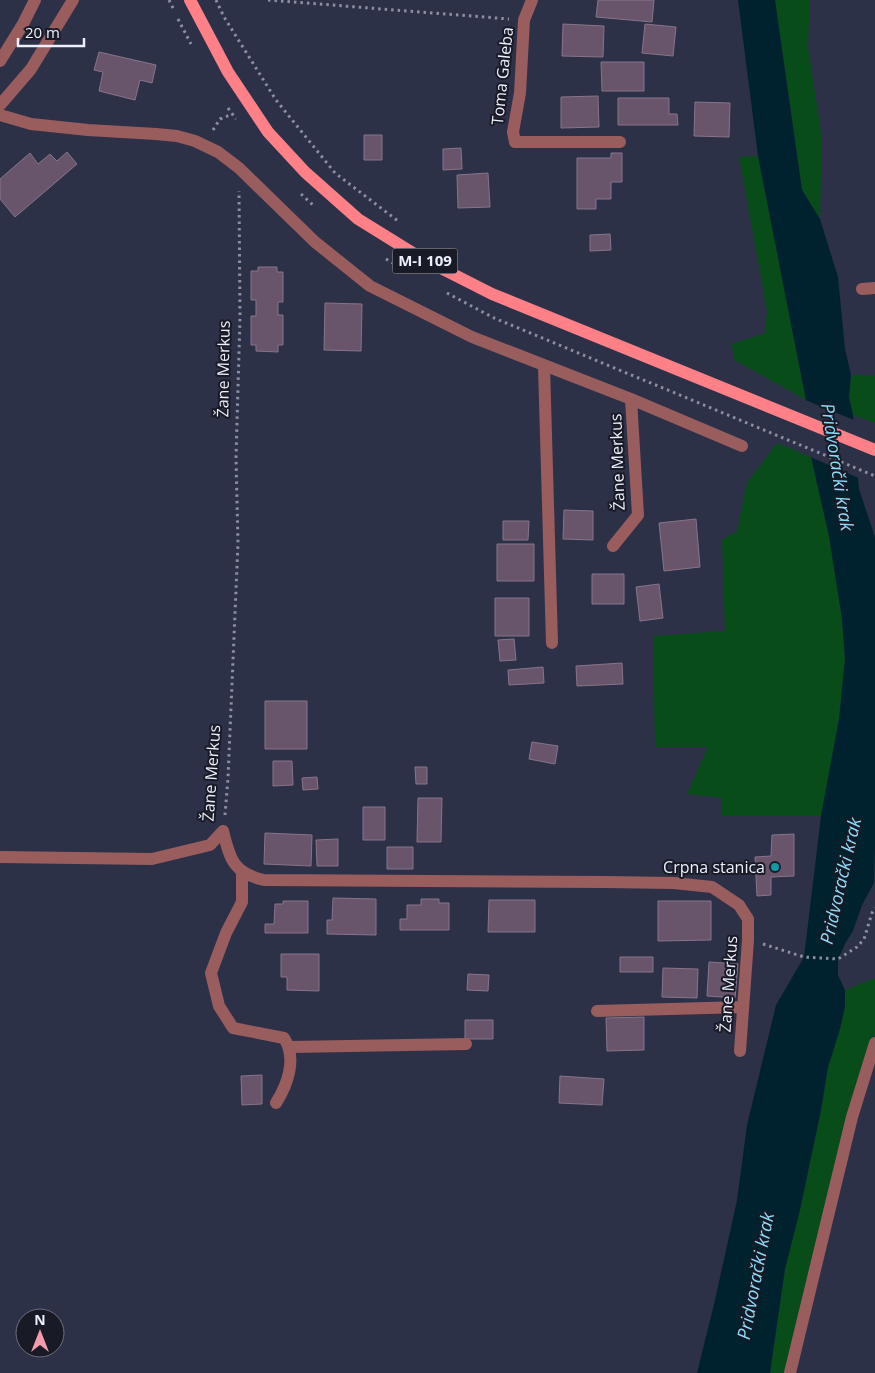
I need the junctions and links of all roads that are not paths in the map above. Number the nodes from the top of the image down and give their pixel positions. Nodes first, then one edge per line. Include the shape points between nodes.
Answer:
1 (35, 0) edge
2 (74, 0) edge
3 (190, 0) edge
4 (532, 0) edge
5 (0, 61) edge
6 (0, 105) edge
7 (0, 115) edge
8 (620, 142) dead end
9 (875, 288) edge
10 (862, 289) dead end
11 (544, 366) junction
12 (631, 399) junction
13 (742, 446) dead end
14 (875, 450) edge
15 (613, 546) dead end
16 (552, 643) dead end
17 (0, 857) edge
18 (242, 872) junction
19 (743, 1007) junction
20 (597, 1011) dead end
21 (875, 1043) edge
22 (466, 1044) dead end
23 (290, 1047) junction
24 (740, 1051) dead end
25 (276, 1103) dead end
26 (790, 1373) edge

1 - 5 street
2 - 6 street via 31,69
3 - 14 main road, M-I 109 via 228,72 268,132 304,172 358,219 421,258 492,294
4 - 8 street, Toma Galeba via 524,20 520,93 513,132 515,142
7 - 11 street, Žane Merkus via 31,124 177,136 195,141 218,152 239,168 315,242 370,286 472,337
9 - 10 street
11 - 12 street, Žane Merkus
11 - 16 street
12 - 13 street, Žane Merkus
12 - 15 street, Žane Merkus via 638,515
17 - 18 street, Žane Merkus via 152,858 210,845 223,831 229,857
18 - 19 street, Žane Merkus via 264,880 674,883 712,887 739,905 748,919
18 - 23 street via 242,902 211,973 218,1006 233,1028 284,1038
19 - 20 street
19 - 24 street, Žane Merkus
21 - 26 street via 852,1117
22 - 23 street
23 - 25 street via 290,1073

